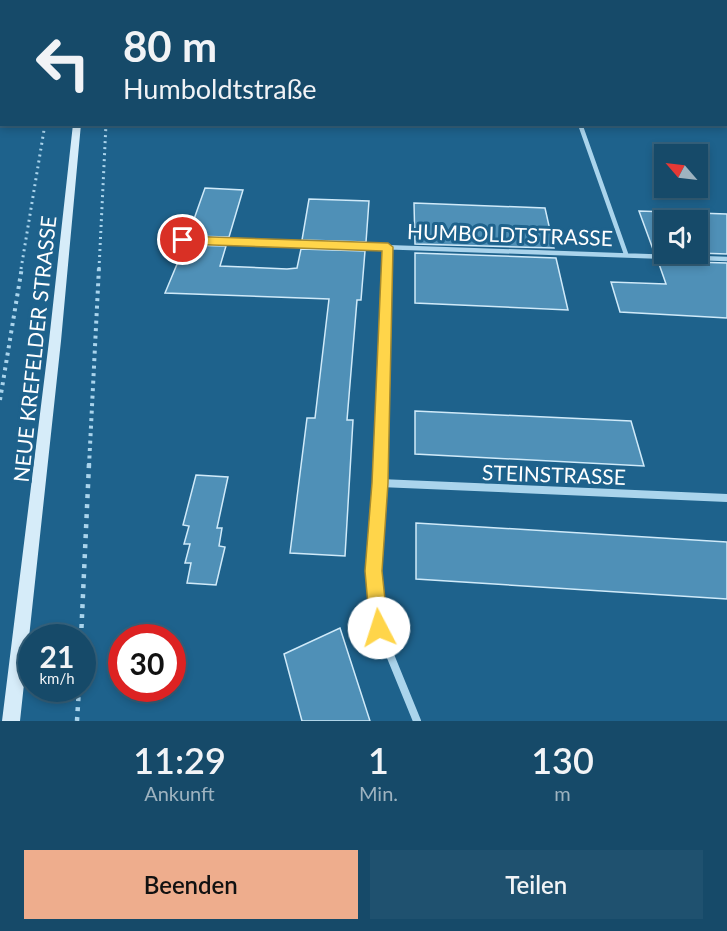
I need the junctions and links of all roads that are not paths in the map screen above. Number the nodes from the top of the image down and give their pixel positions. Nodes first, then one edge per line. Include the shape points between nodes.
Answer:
1 (77, 126) edge
2 (581, 126) edge
3 (183, 240) dead end
4 (388, 247) junction
5 (626, 254) junction
6 (727, 259) edge
7 (380, 483) junction
8 (727, 498) edge
9 (11, 721) edge
10 (417, 721) edge

1 - 9 main road, NEUE KREFELDER STRASSE
2 - 5 street
3 - 4 street, HUMBOLDTSTRASSE
4 - 5 street, HUMBOLDTSTRASSE
4 - 7 street
5 - 6 street, HUMBOLDTSTRASSE
7 - 8 street, STEINSTRASSE
7 - 10 street via 374,571 379,628

